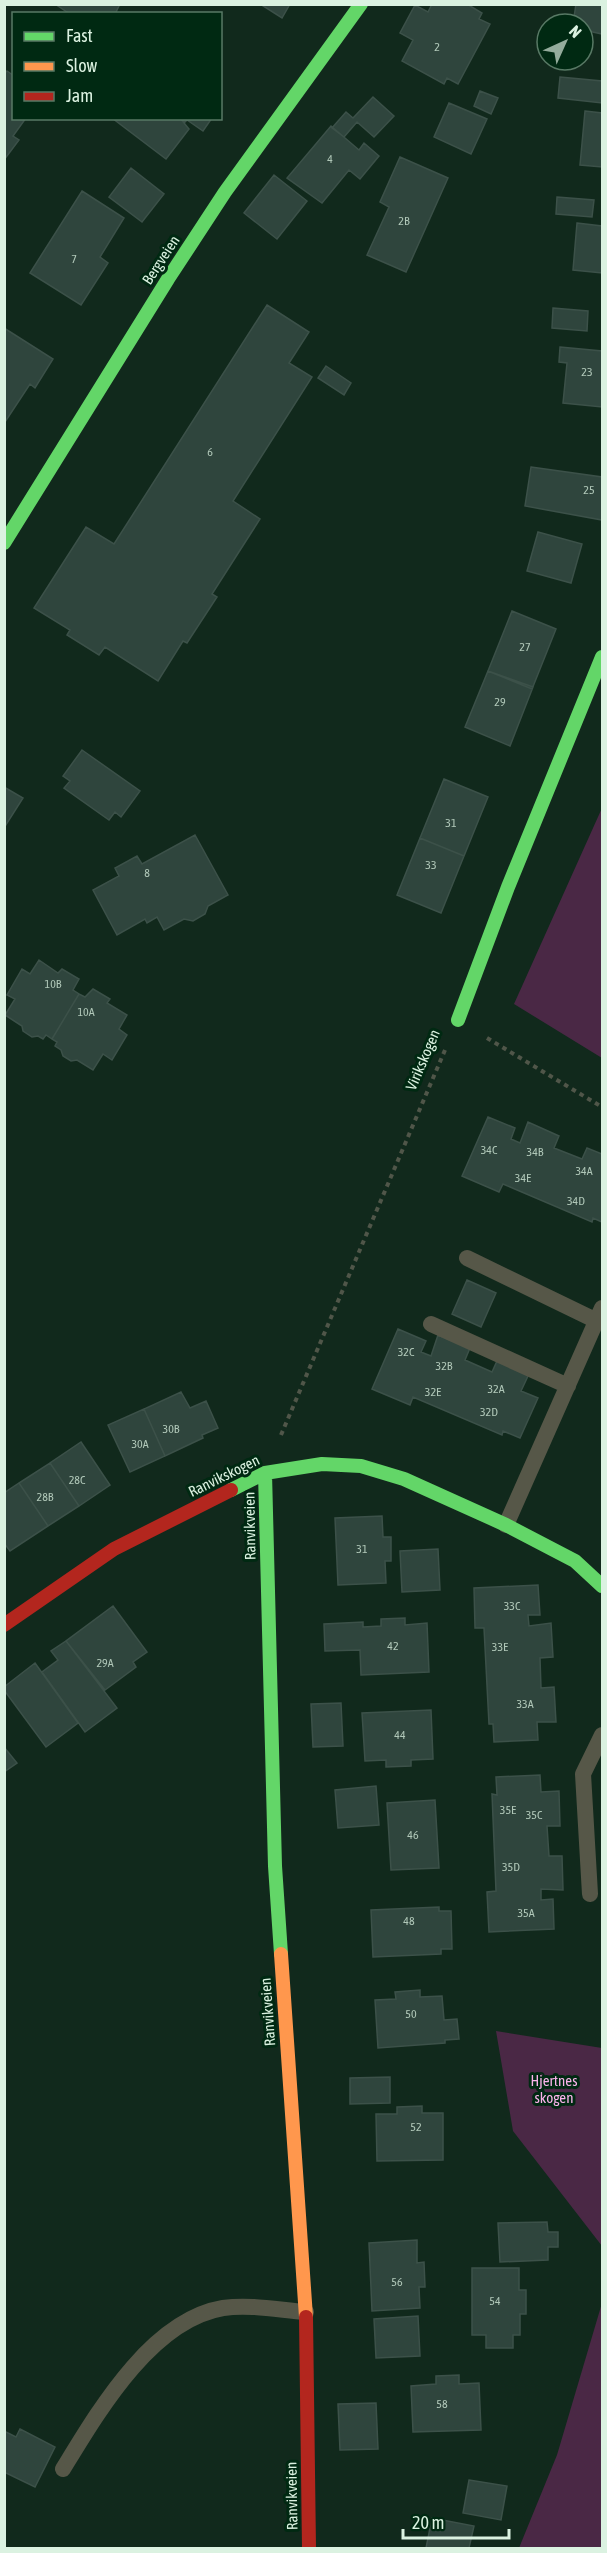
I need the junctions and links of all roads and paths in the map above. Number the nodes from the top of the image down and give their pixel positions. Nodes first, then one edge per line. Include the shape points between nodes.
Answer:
1 (361, 4) edge
2 (4, 543) edge
3 (603, 657) edge
4 (458, 1020) junction
5 (603, 1107) edge
6 (467, 1257) dead end
7 (600, 1314) edge
8 (431, 1324) dead end
9 (568, 1386) junction
10 (265, 1473) junction
11 (506, 1525) junction
12 (603, 1586) edge
13 (4, 1625) edge
14 (603, 1735) edge
15 (590, 1894) dead end
16 (306, 2312) junction
17 (63, 2469) dead end
18 (309, 2548) edge

1 - 2 street, Bergveien via 206,221
3 - 4 street, Virikskogen
4 - 5 path
4 - 10 path, Virikskogen
6 - 7 lane
7 - 9 lane
8 - 9 lane
9 - 11 lane
10 - 11 street, Ranvikskogen via 322,1464 361,1466 404,1479
10 - 13 street, Ranvikskogen via 114,1549
10 - 16 street, Ranvikveien via 275,1866
11 - 12 street, Ranvikskogen via 574,1561
14 - 15 lane via 583,1774
16 - 17 lane via 223,2308 190,2319 130,2369 101,2406
16 - 18 street, Ranvikveien

